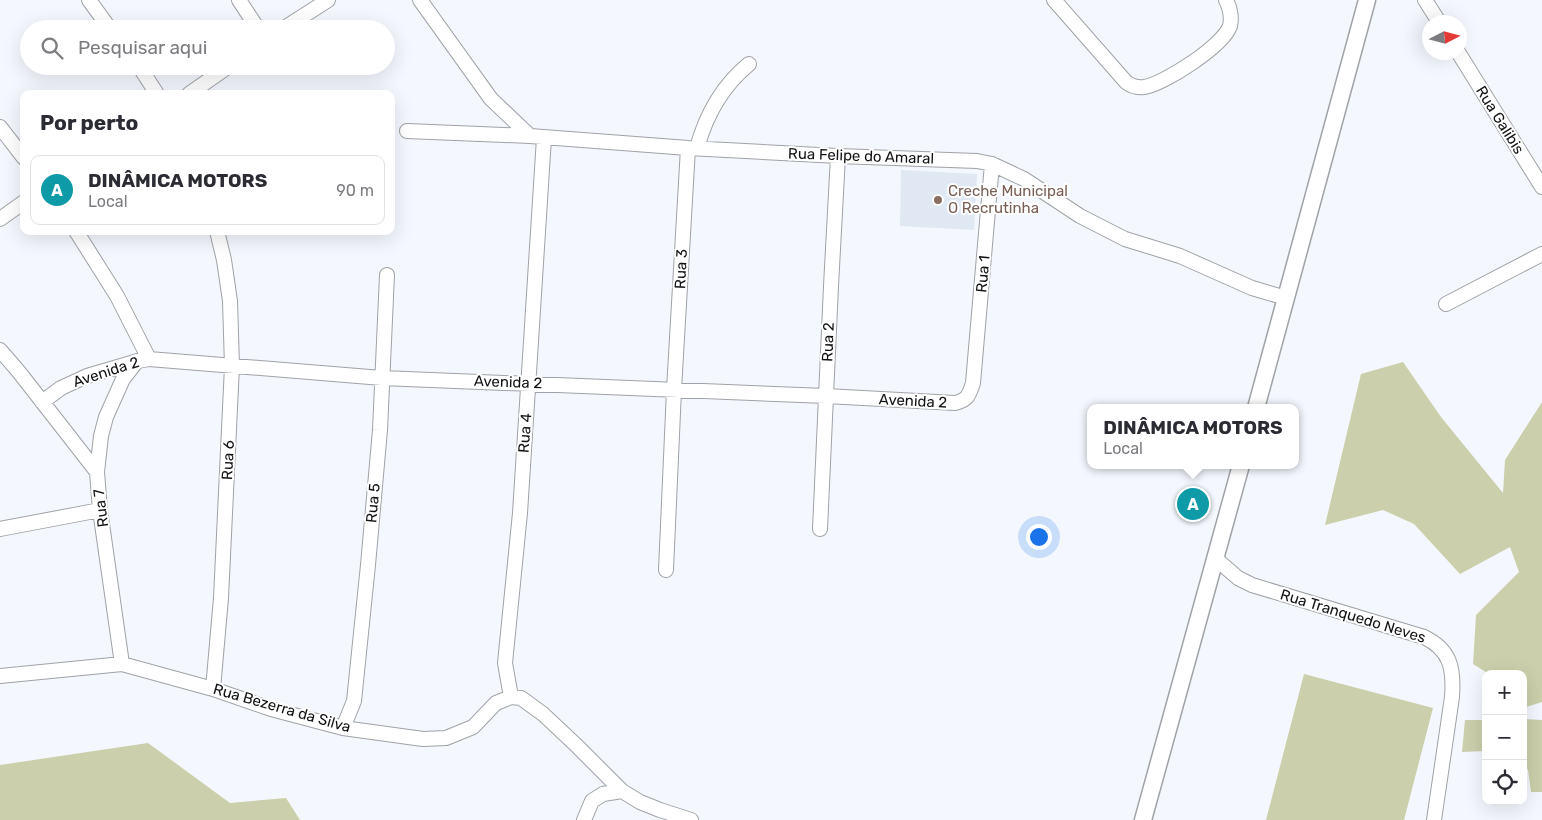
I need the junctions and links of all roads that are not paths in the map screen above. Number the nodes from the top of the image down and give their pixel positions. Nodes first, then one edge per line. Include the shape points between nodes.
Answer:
1 (89, 0) edge
2 (239, 0) edge
3 (328, 0) edge
4 (420, 0) edge
5 (1054, 0) edge
6 (1226, 0) edge
7 (1367, 0) edge
8 (1425, 0) edge
9 (1435, 15) edge
10 (103, 20) edge
11 (252, 20) edge
12 (297, 20) edge
13 (1463, 60) edge
14 (749, 64) dead end
15 (145, 75) edge
16 (217, 75) edge
17 (154, 90) edge
18 (195, 90) edge
19 (0, 127) edge
20 (407, 132) dead end
21 (537, 137) junction
22 (692, 148) junction
23 (20, 153) edge
24 (838, 156) junction
25 (992, 164) junction
26 (1542, 187) edge
27 (20, 205) edge
28 (0, 218) edge
29 (79, 235) edge
30 (218, 235) edge
31 (1542, 254) edge
32 (387, 275) dead end
33 (1286, 298) junction
34 (1446, 304) dead end
35 (0, 350) edge
36 (143, 360) junction
37 (232, 366) junction
38 (382, 378) junction
39 (529, 383) junction
40 (973, 384) joint
41 (674, 390) junction
42 (826, 396) junction
43 (42, 402) junction
44 (1257, 404) edge
45 (1240, 469) edge
46 (97, 472) junction
47 (100, 510) junction
48 (820, 528) dead end
49 (0, 529) edge
50 (1216, 559) junction
51 (666, 570) dead end
52 (122, 664) junction
53 (0, 676) edge
54 (213, 689) junction
55 (516, 697) junction
56 (343, 728) junction
57 (622, 791) junction
58 (584, 820) edge
59 (691, 820) edge
60 (1143, 820) edge
61 (1434, 820) edge

1 - 10 street
2 - 11 street
3 - 12 street
4 - 21 street via 491,99
5 - 6 street via 1126,82 1146,87 1167,79 1221,40 1231,20
7 - 33 street
8 - 9 street
13 - 26 street, Rua Galibis
14 - 22 street, Rua 3 via 711,109
15 - 17 street
16 - 18 street
19 - 23 street
20 - 21 street, Rua Felipe do Amaral
21 - 22 street, Rua Felipe do Amaral
21 - 39 street, Rua 4
22 - 24 street, Rua Felipe do Amaral
22 - 41 street, Rua 3
24 - 25 street, Rua Felipe do Amaral
24 - 42 street, Rua 2
25 - 33 street, Rua Felipe do Amaral via 1024,178 1080,216 1125,239 1180,256 1252,288
25 - 40 street, Rua 1
27 - 28 street
29 - 36 street via 117,296
30 - 37 street, Rua 6 via 230,301
31 - 34 street
32 - 38 street, Rua 5
33 - 44 street
35 - 43 street
36 - 37 street, Avenida 2
36 - 43 street, Avenida 2 via 71,382
36 - 46 street, Rua 7 via 123,379 106,417
37 - 38 street, Avenida 2
37 - 54 street, Rua 6
38 - 39 street, Avenida 2
38 - 56 street, Rua 5 via 370,546 354,701
39 - 41 street, Avenida 2
39 - 55 street, Rua 4 via 505,663
40 - 42 street, Avenida 2 via 968,396 955,403
41 - 42 street, Avenida 2
41 - 51 street, Rua 3
42 - 48 street, Rua 2
43 - 46 street
45 - 50 street
46 - 47 street, Rua 7
47 - 49 street
47 - 52 street, Rua 7
50 - 60 street
50 - 61 street, Rua Tranquedo Neves via 1244,582 1424,637 1442,649 1451,667 1453,681
52 - 53 street, Rua Bezerra da Silva
52 - 54 street, Rua Bezerra da Silva
54 - 56 street, Rua Bezerra da Silva
55 - 56 street, Rua Bezerra da Silva via 496,704 473,727 446,738 423,739
55 - 57 street via 543,714
57 - 58 street via 603,794 592,802
57 - 59 street via 647,805

